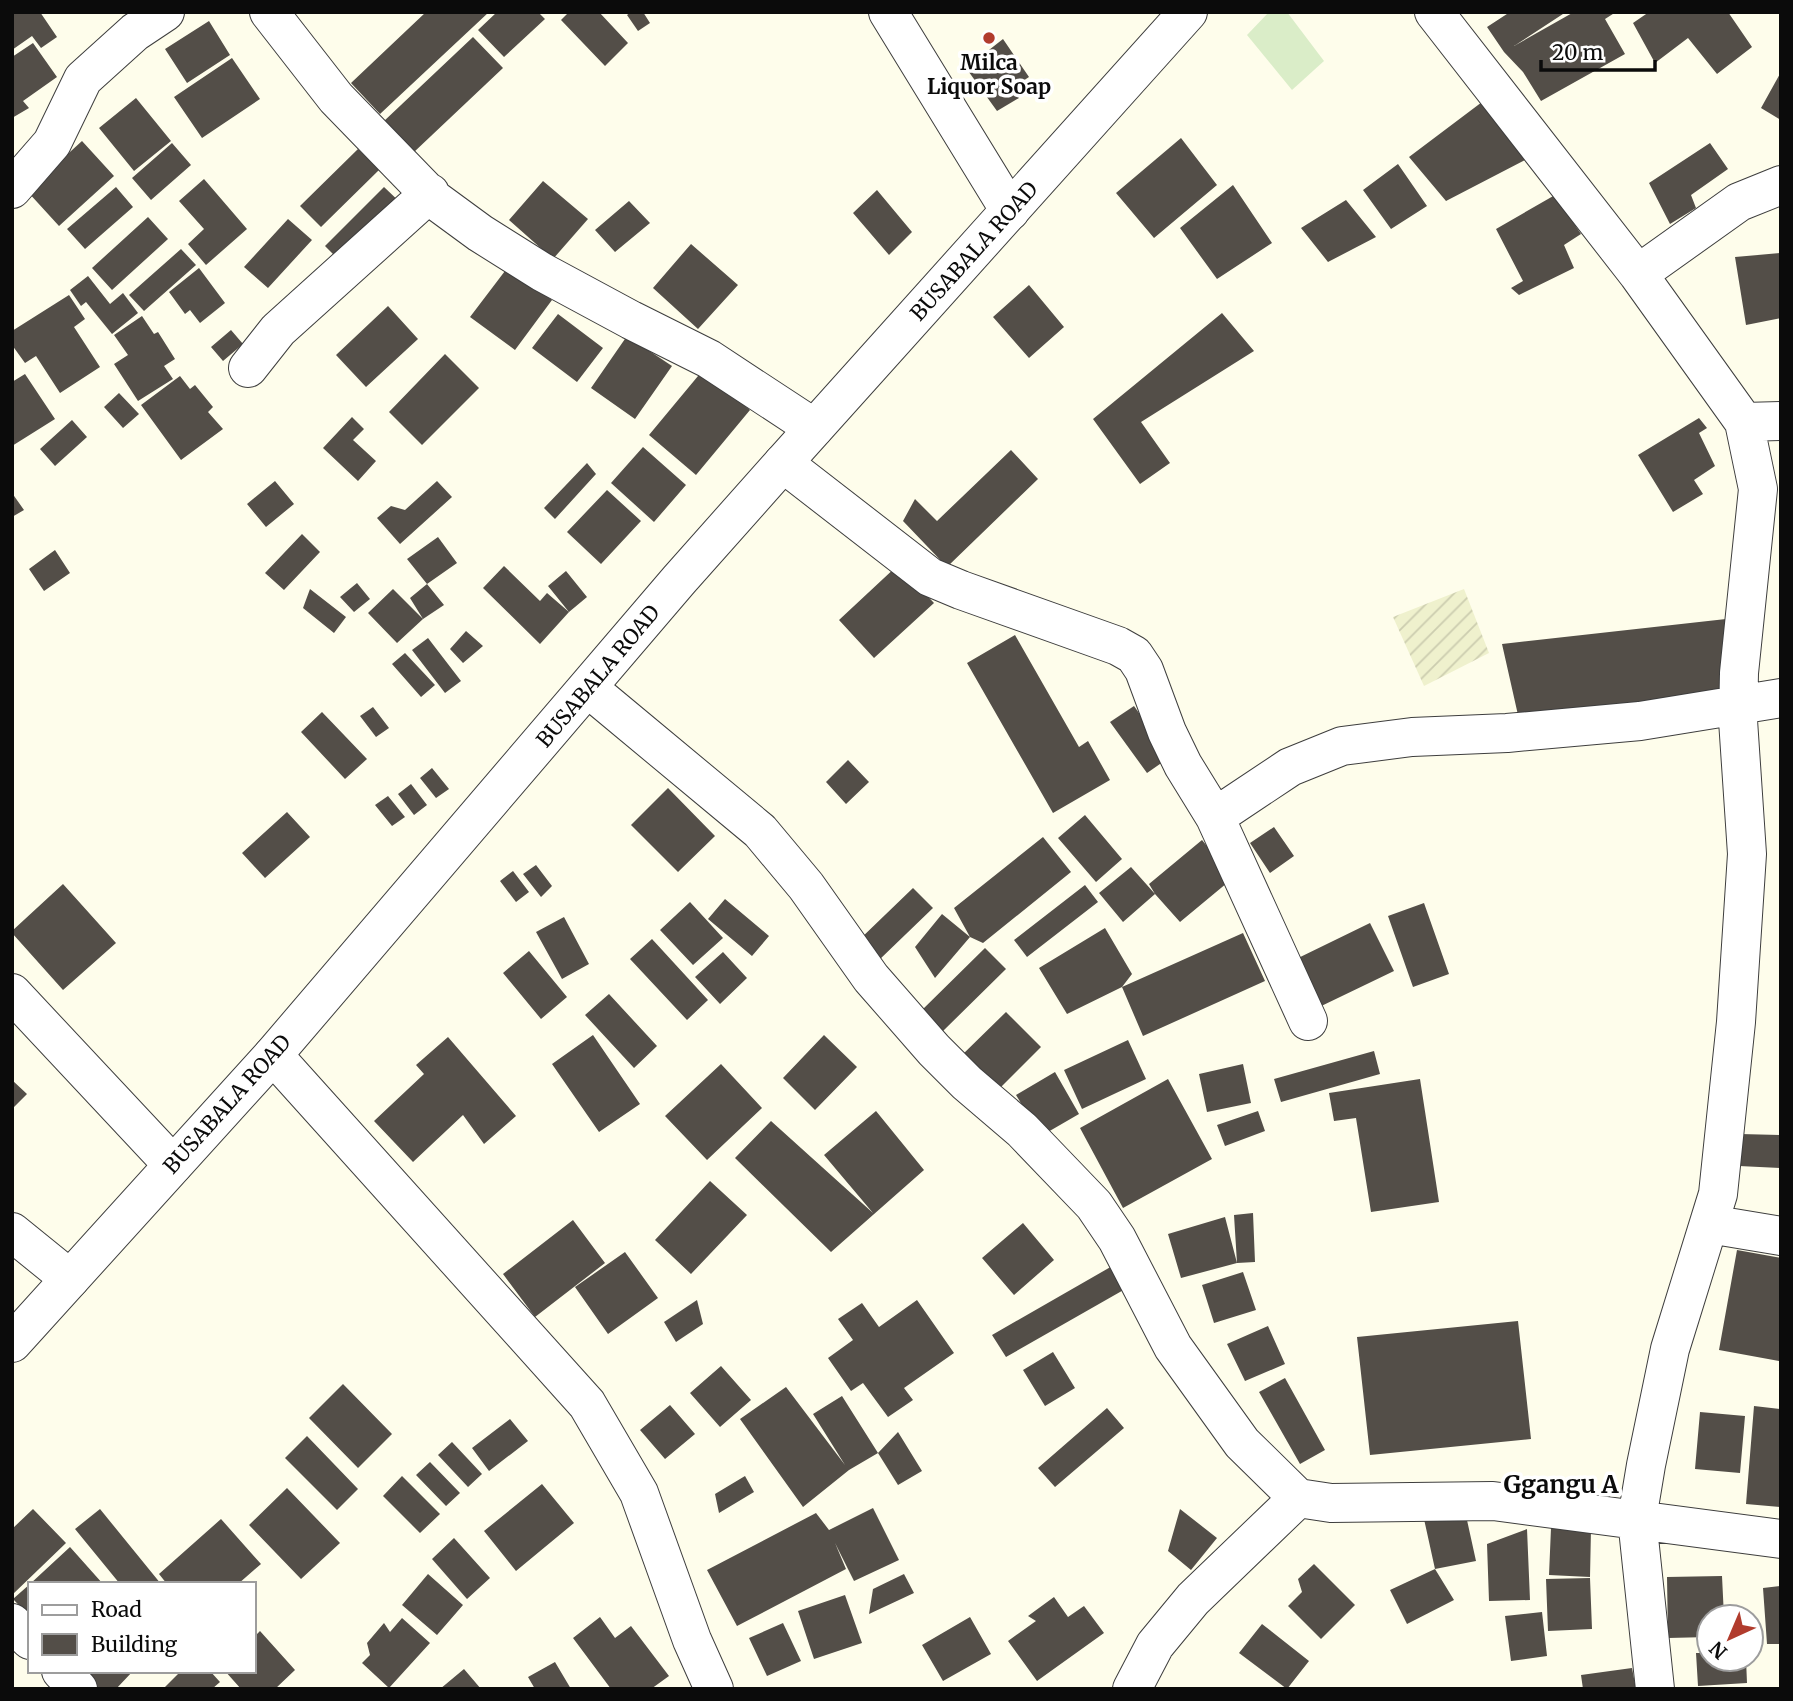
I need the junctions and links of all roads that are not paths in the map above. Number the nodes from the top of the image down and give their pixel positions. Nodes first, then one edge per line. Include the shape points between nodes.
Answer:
1 (166, 12) edge
2 (269, 12) edge
3 (888, 12) edge
4 (1188, 12) edge
5 (1434, 12) edge
6 (1781, 185) edge
7 (12, 189) edge
8 (429, 193) junction
9 (1010, 211) junction
10 (1638, 274) junction
11 (248, 368) dead end
12 (1781, 421) edge
13 (1744, 422) junction
14 (814, 428) junction
15 (783, 463) junction
16 (588, 688) junction
17 (1781, 698) edge
18 (1738, 706) junction
19 (1215, 817) junction
20 (12, 993) edge
21 (1308, 1021) dead end
22 (272, 1055) junction
23 (173, 1165) junction
24 (1709, 1224) junction
25 (12, 1232) edge
26 (1781, 1236) edge
27 (70, 1279) junction
28 (12, 1343) edge
29 (1298, 1498) junction
30 (1637, 1520) junction
31 (1781, 1539) edge
32 (12, 1623) edge
33 (28, 1638) edge
34 (63, 1673) edge
35 (78, 1689) edge
36 (714, 1689) edge
37 (1132, 1689) edge
38 (1655, 1689) edge

1 - 7 street via 135,32 83,79 52,143
2 - 8 street via 336,98
3 - 9 street
4 - 9 street, BUSABALA ROAD
5 - 10 street
6 - 10 street via 1739,202
8 - 11 street via 278,330
8 - 14 street via 480,233 542,272 709,359
9 - 14 street, BUSABALA ROAD
10 - 13 street
12 - 13 street
13 - 18 street via 1758,489
14 - 15 street, BUSABALA ROAD
15 - 16 street, BUSABALA ROAD
15 - 19 street via 930,577 1134,655 1172,743
16 - 22 street, BUSABALA ROAD
16 - 29 street via 760,831 806,886 871,978 934,1050 1022,1130 1094,1205 1118,1239 1173,1347 1242,1443
17 - 18 street
18 - 19 street via 1640,721 1342,746 1290,767
18 - 24 street via 1747,854 1718,1194
19 - 21 street
20 - 23 street
22 - 23 street, BUSABALA ROAD
22 - 36 street via 587,1404 639,1493
23 - 27 street, BUSABALA ROAD
24 - 26 street
24 - 30 street via 1670,1349
25 - 27 street
27 - 28 street, BUSABALA ROAD
29 - 30 street via 1331,1503 1493,1501
29 - 37 street via 1194,1599 1155,1645
30 - 31 street
30 - 38 street
32 - 33 street
34 - 35 street

